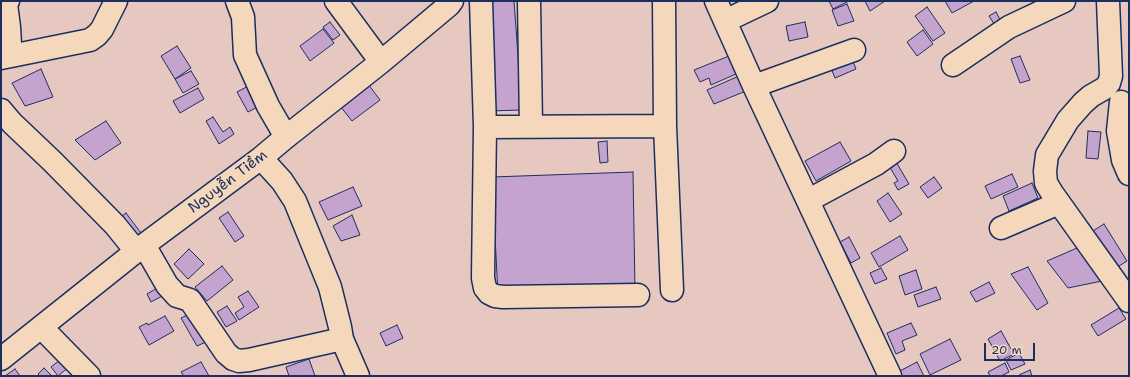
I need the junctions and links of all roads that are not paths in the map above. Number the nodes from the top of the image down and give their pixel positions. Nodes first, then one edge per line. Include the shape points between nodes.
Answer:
1 (8, 1) edge
2 (116, 1) edge
3 (237, 1) edge
4 (336, 1) edge
5 (452, 1) edge
6 (481, 1) edge
7 (529, 1) edge
8 (664, 1) edge
9 (716, 1) edge
10 (767, 1) edge
11 (1064, 1) edge
12 (1108, 1) edge
13 (725, 21) junction
14 (854, 50) dead end
15 (5, 57) edge
16 (381, 62) junction
17 (953, 64) dead end
18 (754, 86) junction
19 (1118, 99) edge
20 (1, 110) edge
21 (531, 126) junction
22 (665, 126) junction
23 (485, 127) junction
24 (286, 137) junction
25 (894, 151) dead end
26 (262, 158) junction
27 (1129, 174) edge
28 (809, 200) junction
29 (1059, 202) junction
30 (1002, 228) dead end
31 (140, 248) junction
32 (672, 290) dead end
33 (638, 295) dead end
34 (1129, 301) edge
35 (41, 327) junction
36 (342, 340) junction
37 (1, 359) edge
38 (90, 376) edge
39 (358, 376) edge
40 (890, 376) edge

1 - 15 street via 6,4 10,44
2 - 15 street via 102,29 90,40
3 - 24 street via 243,17 245,55 268,106
4 - 16 street
5 - 16 street, Nguyễn Tiềm
6 - 23 street
7 - 21 street
8 - 22 street
9 - 13 street
10 - 13 street
11 - 17 street via 1009,27
12 - 19 street via 1111,76 1109,83
13 - 18 street
14 - 18 street
16 - 24 street, Nguyễn Tiềm
18 - 28 street
19 - 27 street via 1118,131 1123,160
19 - 29 street via 1091,96 1075,110 1047,155 1046,182
20 - 31 street
21 - 22 street
21 - 23 street
22 - 32 street
23 - 33 street via 483,278 489,293 503,297
24 - 26 street, Nguyễn Tiềm
25 - 28 street via 876,164
26 - 31 street, Nguyễn Tiềm
26 - 36 street via 295,201 330,287
28 - 40 street
29 - 30 street
29 - 34 street
31 - 35 street, Nguyễn Tiềm
31 - 36 street via 177,296 190,300 226,353 233,359 249,360
35 - 37 street, Nguyễn Tiềm
35 - 38 street
36 - 39 street

